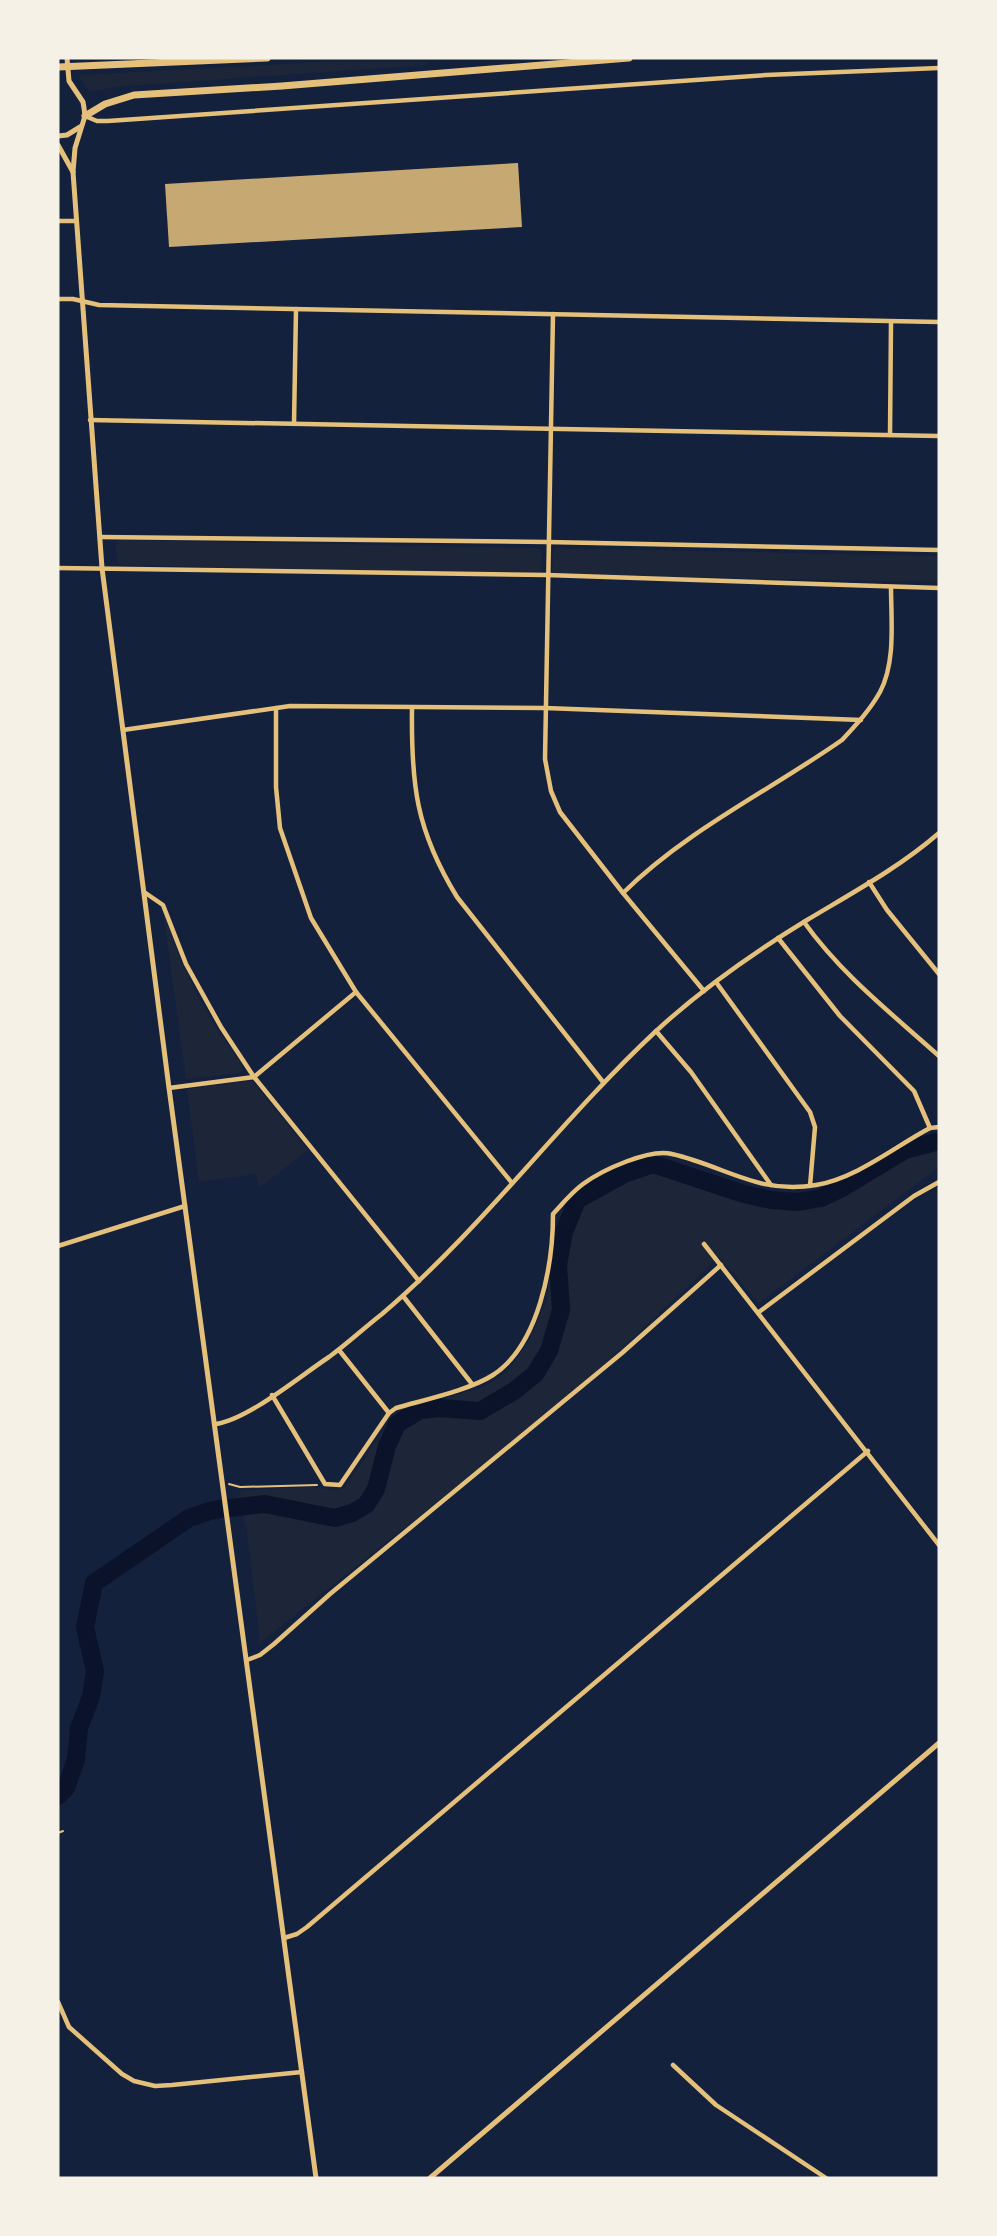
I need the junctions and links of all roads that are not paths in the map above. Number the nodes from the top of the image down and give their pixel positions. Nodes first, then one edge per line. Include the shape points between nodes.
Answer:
1 (67, 58) edge
2 (267, 58) edge
3 (629, 58) edge
4 (58, 67) edge
5 (939, 68) edge
6 (85, 116) junction
7 (81, 126) junction
8 (58, 136) edge
9 (58, 145) edge
10 (73, 172) junction
11 (76, 221) junction
12 (58, 222) edge
13 (58, 299) edge
14 (82, 302) junction
15 (296, 309) junction
16 (553, 314) junction
17 (891, 322) junction
18 (939, 322) edge
19 (90, 420) junction
20 (294, 424) junction
21 (550, 428) junction
22 (890, 435) junction
23 (939, 436) edge
24 (99, 537) junction
25 (547, 542) junction
26 (939, 550) edge
27 (58, 568) edge
28 (102, 568) junction
29 (547, 575) junction
30 (891, 587) junction
31 (939, 588) edge
32 (276, 708) junction
33 (412, 708) junction
34 (545, 708) junction
35 (860, 720) junction
36 (124, 730) junction
37 (939, 833) edge
38 (869, 882) junction
39 (144, 892) junction
40 (623, 893) junction
41 (804, 922) junction
42 (778, 938) junction
43 (939, 974) edge
44 (716, 982) junction
45 (704, 991) junction
46 (356, 992) junction
47 (656, 1031) junction
48 (939, 1056) edge
49 (254, 1077) junction
50 (603, 1082) junction
51 (169, 1088) junction
52 (939, 1127) edge
53 (930, 1128) junction
54 (939, 1182) edge
55 (512, 1183) junction
56 (771, 1186) junction
57 (810, 1186) junction
58 (186, 1206) junction
59 (704, 1244) dead end
60 (58, 1246) edge
61 (721, 1265) junction
62 (419, 1281) junction
63 (403, 1296) junction
64 (760, 1312) junction
65 (339, 1350) junction
66 (472, 1384) junction
67 (272, 1395) junction
68 (389, 1413) junction
69 (216, 1424) junction
70 (868, 1451) junction
71 (939, 1545) edge
72 (247, 1660) junction
73 (939, 1743) edge
74 (284, 1938) junction
75 (58, 2002) edge
76 (673, 2065) dead end
77 (302, 2071) junction
78 (316, 2178) edge
79 (430, 2178) edge
80 (826, 2178) edge

1 - 6 street via 69,81 83,102
2 - 4 highway
3 - 6 highway via 134,95 104,104
5 - 6 street via 766,75 108,121
6 - 7 street
7 - 8 street
7 - 10 street
9 - 10 street
10 - 11 street
11 - 12 street
11 - 14 street
13 - 14 street
14 - 15 street
14 - 19 street
15 - 16 street
15 - 20 street
16 - 17 street
16 - 21 street
17 - 18 street
17 - 22 street
19 - 20 street
19 - 24 street
20 - 21 street
21 - 22 street
21 - 25 street
22 - 23 street
24 - 25 street
24 - 28 street
25 - 26 street
25 - 29 street
27 - 28 street
28 - 29 street
28 - 36 street
29 - 30 street
29 - 34 street
30 - 31 street
30 - 35 street via 886,672 882,689
32 - 33 street
32 - 36 street
32 - 46 street via 279,828 311,918
33 - 34 street
33 - 50 street via 414,790 439,868
34 - 35 street
34 - 40 street via 545,759 551,791 560,812
35 - 40 street via 842,740 702,829
36 - 39 street
37 - 38 street
38 - 41 street
38 - 43 street
39 - 49 street via 163,905 220,1027
39 - 51 street
40 - 45 street
41 - 42 street
41 - 48 street via 842,969
42 - 44 street
42 - 53 street via 841,1016 914,1091
44 - 45 street
44 - 57 street via 810,1112 815,1127
45 - 47 street
46 - 49 street
46 - 55 street
47 - 50 street
47 - 56 street via 691,1072
49 - 51 street
49 - 62 street
50 - 55 street
51 - 58 street
52 - 53 street
53 - 57 street via 836,1180
54 - 64 street
55 - 62 street
56 - 57 street
56 - 66 street via 671,1153 655,1153 587,1181 553,1214 547,1278 525,1338 502,1368
58 - 60 street
58 - 69 street
59 - 61 street
61 - 64 street
61 - 72 street via 274,1644
62 - 63 street
63 - 65 street
63 - 66 street
64 - 70 street
65 - 67 street
65 - 68 street
66 - 68 street
67 - 68 street via 325,1484 336,1486 344,1481
67 - 69 street via 236,1418
69 - 72 street
70 - 71 street
70 - 74 street via 307,1927
72 - 74 street
73 - 79 street
74 - 77 street
75 - 77 street via 69,2027 134,2081 172,2085
76 - 80 street via 716,2105
77 - 78 street

